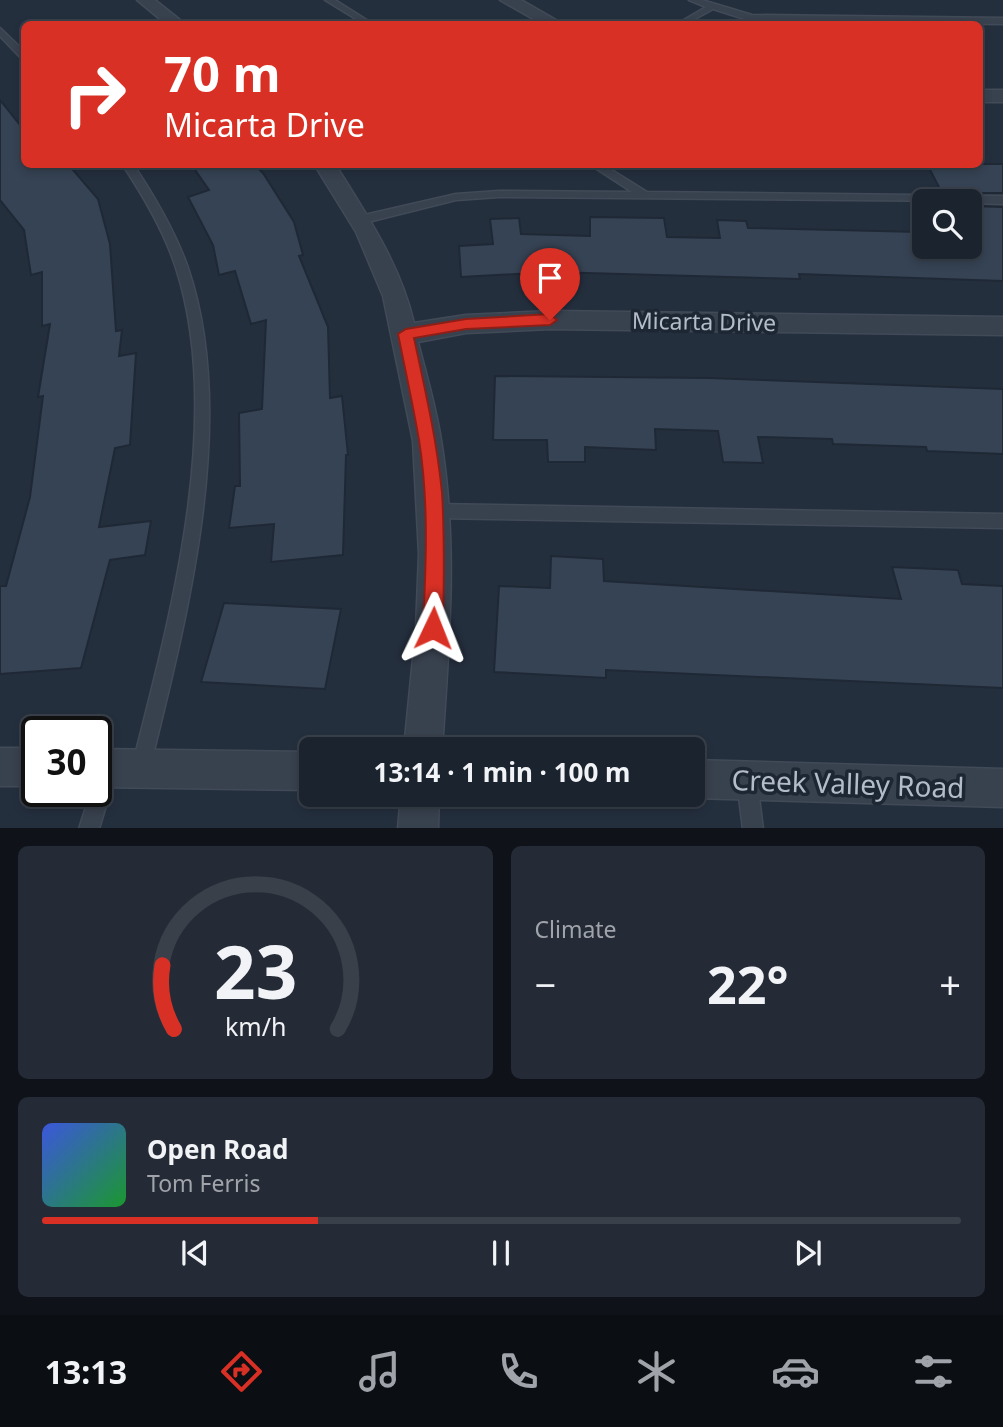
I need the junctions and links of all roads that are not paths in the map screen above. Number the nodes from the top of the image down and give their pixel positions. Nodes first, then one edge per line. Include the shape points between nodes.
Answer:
1 (145, 0) edge
2 (329, 0) edge
3 (508, 0) edge
4 (693, 0) edge
5 (711, 7) junction
6 (172, 21) edge
7 (364, 21) edge
8 (548, 21) edge
9 (686, 21) edge
10 (1003, 21) edge
11 (0, 31) edge
12 (21, 53) edge
13 (983, 96) edge
14 (1003, 96) edge
15 (130, 168) edge
16 (327, 168) edge
17 (600, 168) edge
18 (645, 196) junction
19 (1003, 200) edge
20 (360, 220) junction
21 (1003, 326) edge
22 (406, 334) junction
23 (434, 511) junction
24 (1003, 521) edge
25 (424, 737) edge
26 (0, 767) edge
27 (21, 767) edge
28 (115, 768) edge
29 (299, 771) edge
30 (705, 779) edge
31 (747, 781) junction
32 (1003, 788) edge
33 (419, 807) edge
34 (89, 828) edge
35 (418, 828) edge
36 (754, 828) edge

1 - 6 street
2 - 7 lane
3 - 8 street
4 - 5 lane
5 - 9 lane
5 - 10 lane via 751,18
11 - 12 lane
13 - 14 street
15 - 28 lane via 150,198 185,281 200,354 203,420 177,623
16 - 20 street
17 - 18 lane
18 - 19 lane
18 - 20 lane via 456,197
20 - 22 street via 383,264
21 - 22 street, Micarta Drive via 550,320 466,324
22 - 23 street via 427,441
23 - 24 lane
23 - 25 street via 433,628
26 - 27 street
28 - 29 street
28 - 34 lane
30 - 31 street, Creek Valley Road
31 - 32 street, Creek Valley Road
31 - 36 lane
33 - 35 street

